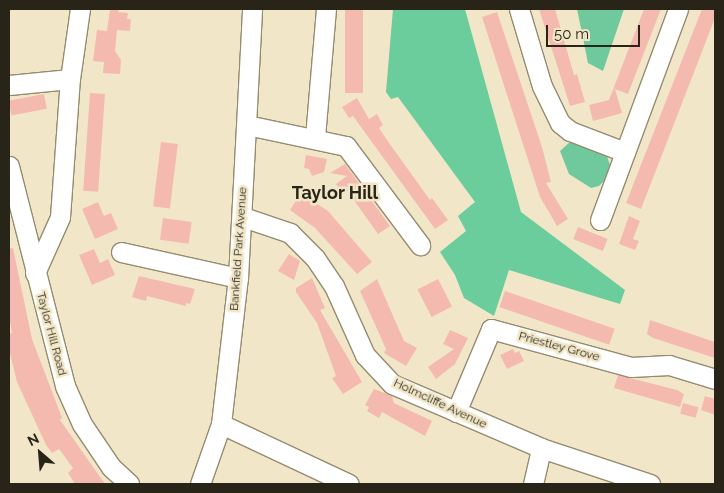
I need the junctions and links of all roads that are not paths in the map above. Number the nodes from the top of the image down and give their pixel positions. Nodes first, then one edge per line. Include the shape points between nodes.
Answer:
1 (80, 9) edge
2 (252, 9) edge
3 (519, 9) edge
4 (678, 9) edge
5 (322, 11) edge
6 (70, 79) junction
7 (9, 85) edge
8 (247, 125) junction
9 (315, 137) junction
10 (625, 152) junction
11 (9, 166) edge
12 (243, 217) junction
13 (600, 220) dead end
14 (420, 245) dead end
15 (121, 252) dead end
16 (35, 273) junction
17 (238, 278) junction
18 (715, 378) edge
19 (456, 412) junction
20 (221, 424) junction
21 (541, 448) junction
22 (130, 484) edge
23 (200, 484) edge
24 (349, 484) edge
25 (532, 484) edge
26 (650, 484) edge

1 - 6 street
2 - 8 street, Bankfield Park Avenue
3 - 10 street via 542,86 560,123 570,131
4 - 10 street
5 - 9 street
6 - 7 street
6 - 16 street via 60,217
8 - 9 street
8 - 12 street, Bankfield Park Avenue
9 - 14 street via 340,143 351,150
10 - 13 street
11 - 16 street, Taylor Hill Road
12 - 17 street, Bankfield Park Avenue
12 - 19 street, Holmcliffe Avenue via 290,233 315,258 334,286 365,355 392,384
15 - 17 street
16 - 22 street, Taylor Hill Road via 64,386 82,424 111,467
17 - 20 street, Bankfield Park Avenue
18 - 19 street, Priestley Grove via 669,365 631,366 491,328
19 - 21 street, Holmcliffe Avenue
20 - 23 street, Bankfield Park Avenue
20 - 24 street
21 - 25 street
21 - 26 street, Holmcliffe Avenue

